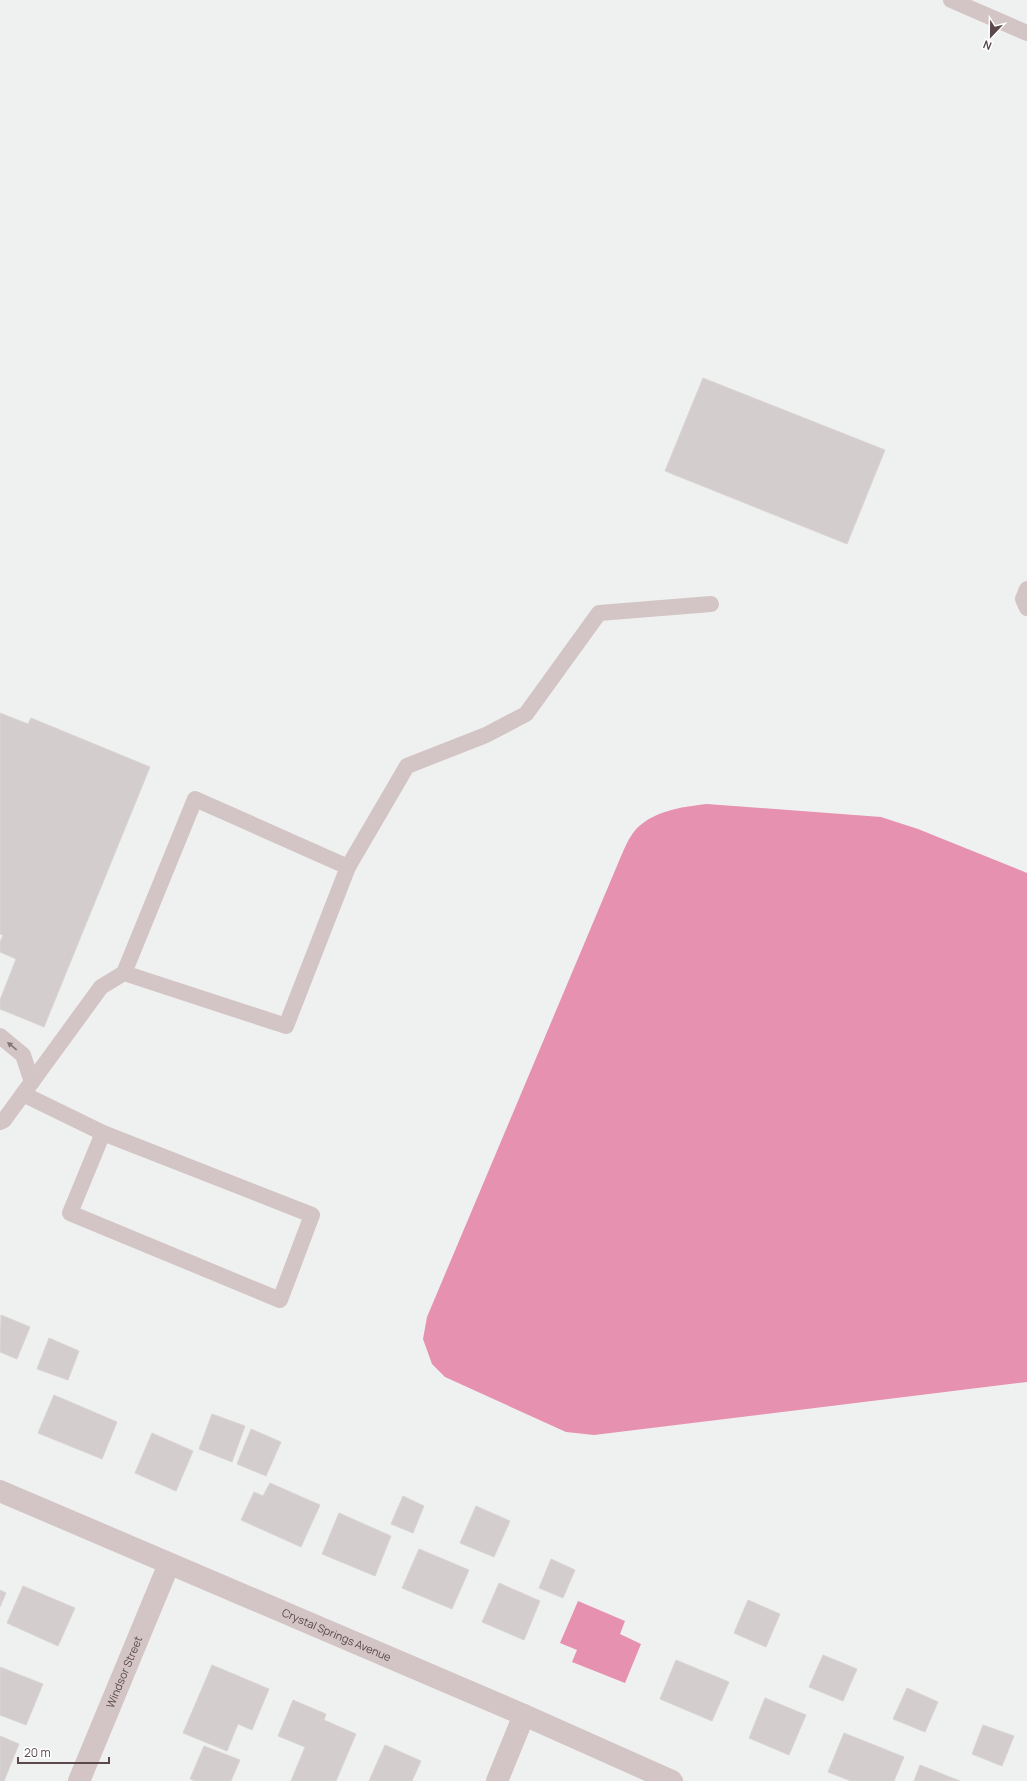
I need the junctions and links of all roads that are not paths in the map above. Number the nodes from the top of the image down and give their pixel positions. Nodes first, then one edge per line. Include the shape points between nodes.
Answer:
1 (951, 0) edge
2 (1027, 33) edge
3 (1027, 588) edge
4 (711, 604) dead end
5 (1027, 608) edge
6 (348, 867) junction
7 (124, 973) junction
8 (0, 1036) edge
9 (27, 1088) junction
10 (0, 1122) edge
11 (104, 1133) junction
12 (0, 1491) edge
13 (169, 1564) junction
14 (524, 1715) junction
15 (79, 1781) edge
16 (497, 1781) edge
17 (672, 1781) edge

1 - 2 lane
3 - 5 lane via 1023,599
4 - 6 lane via 599,613 526,714 486,735 407,766
6 - 7 lane via 286,1026
6 - 7 lane via 195,799
7 - 9 lane via 101,987
9 -> 8 lane via 23,1055
9 - 10 lane
9 - 11 lane
11 - 11 lane via 312,1215 280,1300 70,1213
12 - 13 street, Crystal Springs Avenue
13 - 14 street, Crystal Springs Avenue
13 - 15 street, Windsor Street
14 - 16 street
14 - 17 street, Crystal Springs Avenue

